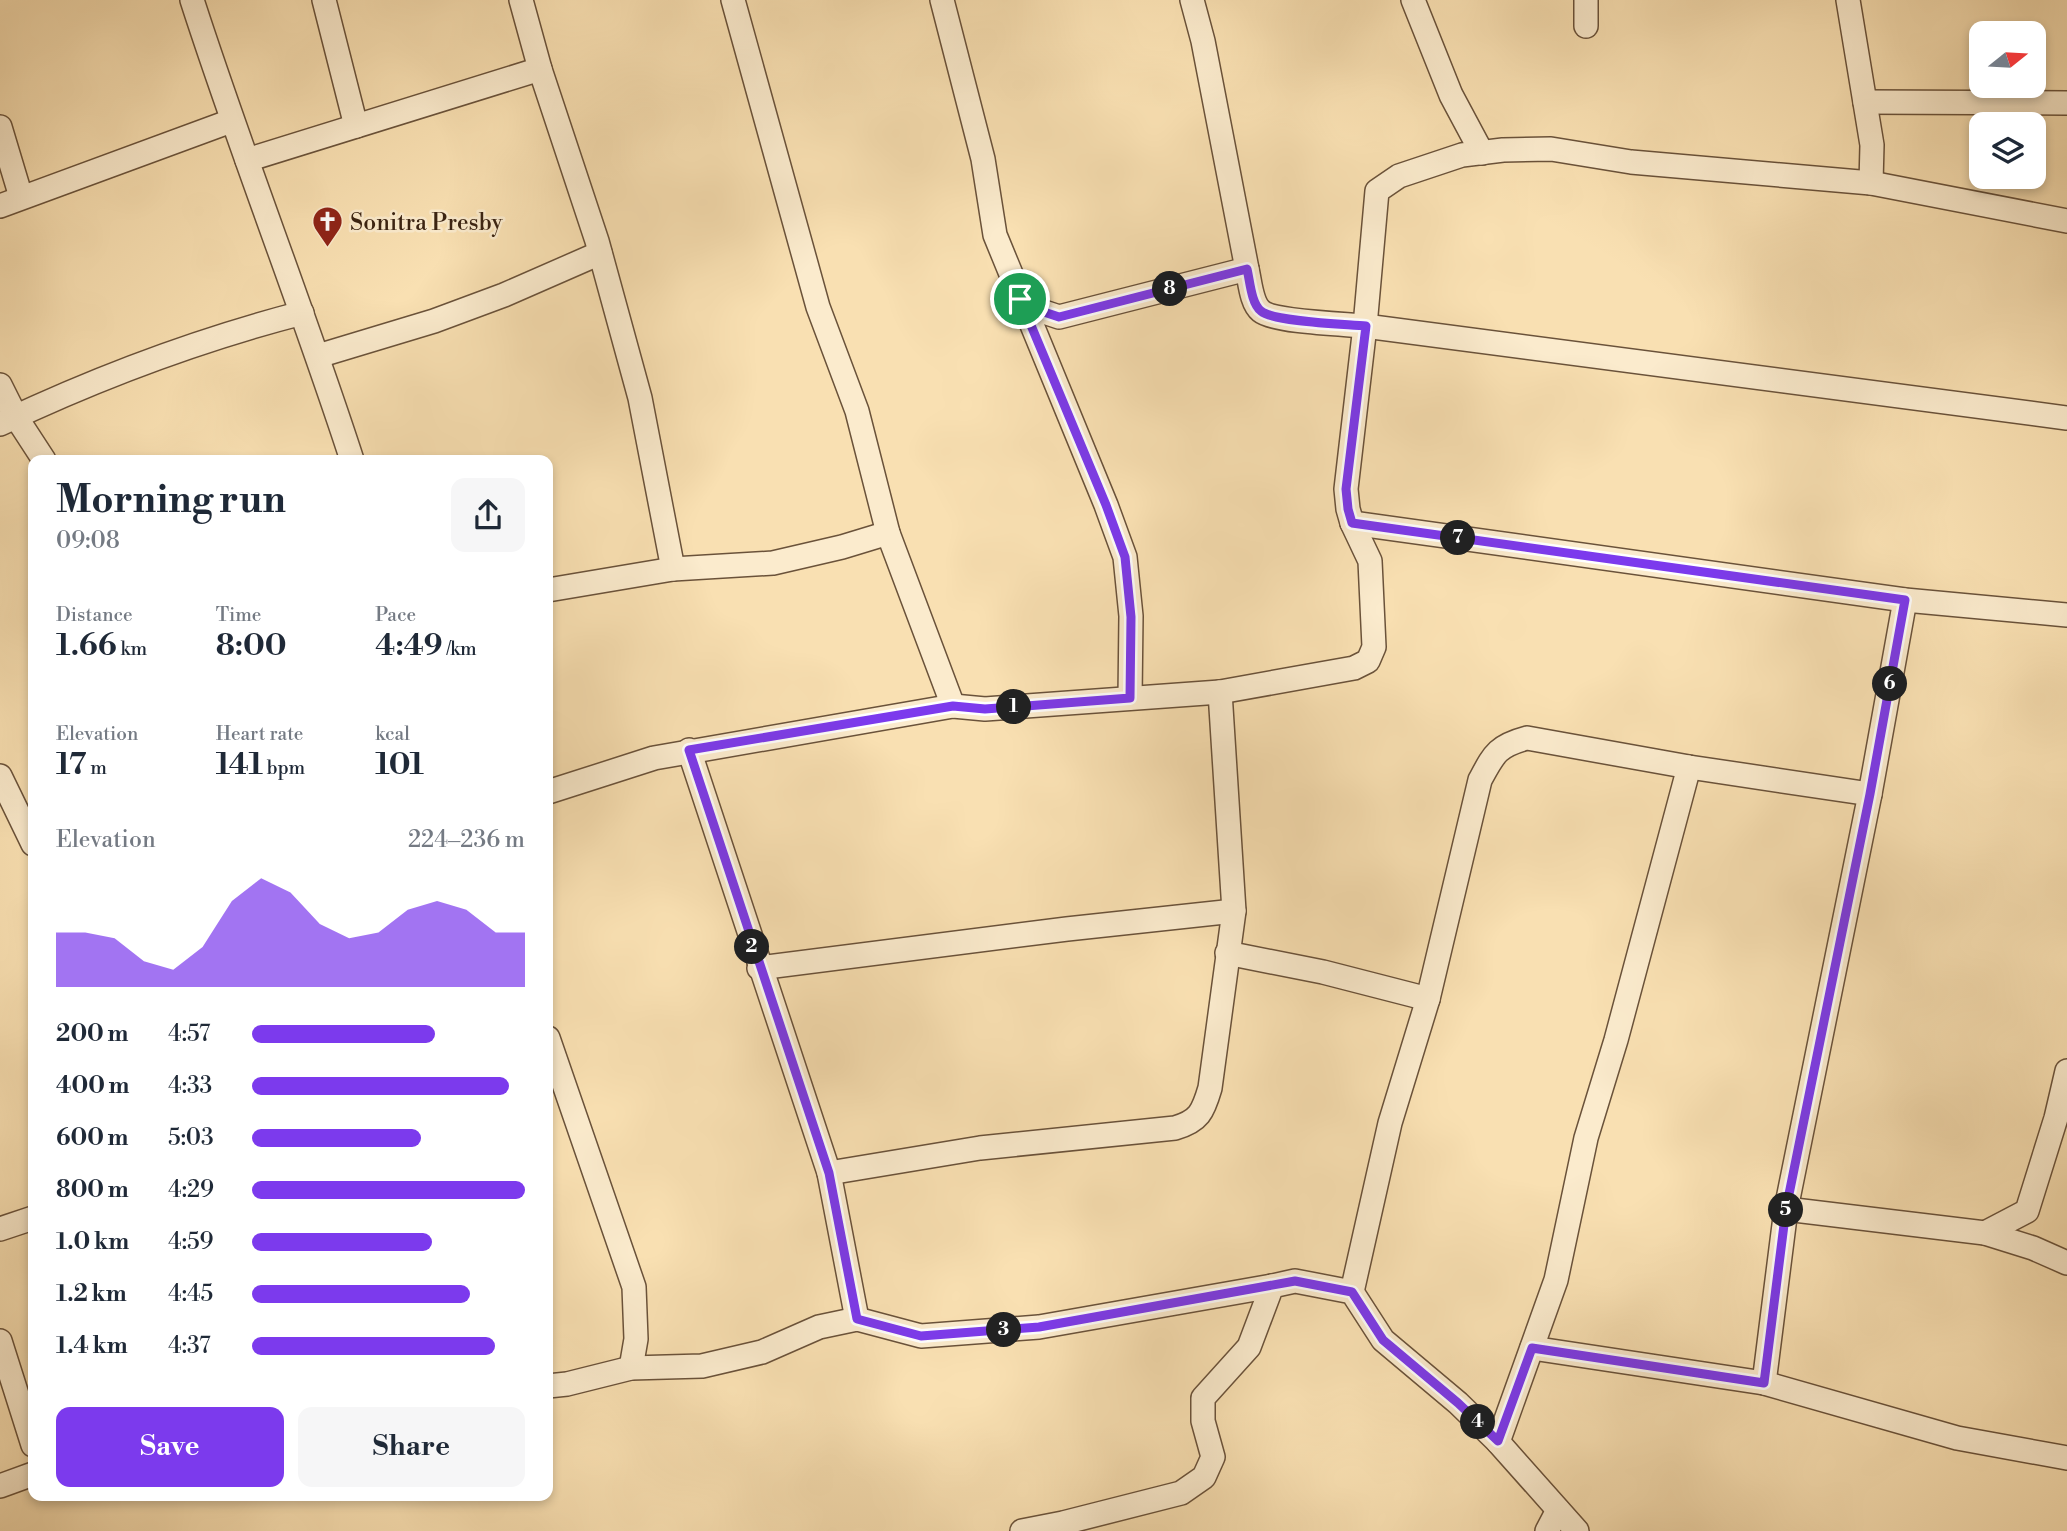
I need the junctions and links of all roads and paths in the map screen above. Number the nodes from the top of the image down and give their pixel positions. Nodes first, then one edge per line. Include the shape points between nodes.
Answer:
1 (192, 0) edge
2 (324, 0) edge
3 (521, 0) edge
4 (733, 0) edge
5 (942, 0) edge
6 (1192, 0) edge
7 (1413, 0) edge
8 (1586, 0) edge
9 (1848, 0) edge
10 (1586, 26) dead end
11 (540, 69) junction
12 (1865, 102) junction
13 (2067, 103) edge
14 (231, 121) junction
15 (0, 127) edge
16 (356, 127) junction
17 (1482, 153) junction
18 (247, 160) junction
19 (1871, 183) junction
20 (11, 202) edge
21 (2067, 221) edge
22 (600, 253) junction
23 (1247, 269) junction
24 (1020, 299) junction
25 (302, 313) junction
26 (1059, 317) junction
27 (1366, 326) junction
28 (1042, 353) junction
29 (318, 356) junction
30 (0, 385) edge
31 (2067, 418) edge
32 (8, 421) edge
33 (39, 455) edge
34 (350, 455) edge
35 (1352, 523) junction
36 (888, 533) junction
37 (673, 569) junction
38 (553, 589) edge
39 (1905, 600) junction
40 (2067, 615) edge
41 (1220, 692) junction
42 (1130, 698) junction
43 (953, 706) junction
44 (689, 750) junction
45 (1689, 767) junction
46 (0, 776) edge
47 (553, 790) edge
48 (1870, 794) junction
49 (28, 833) edge
50 (1234, 911) junction
51 (1227, 953) junction
52 (759, 968) junction
53 (1428, 999) junction
54 (553, 1052) edge
55 (2067, 1071) edge
56 (829, 1173) junction
57 (1786, 1209) junction
58 (28, 1220) edge
59 (0, 1229) edge
60 (1985, 1233) junction
61 (2067, 1263) edge
62 (1272, 1286) junction
63 (1352, 1292) junction
64 (857, 1319) junction
65 (0, 1342) edge
66 (1532, 1348) junction
67 (631, 1368) junction
68 (1764, 1383) junction
69 (553, 1385) edge
70 (28, 1429) edge
71 (1498, 1441) junction
72 (2067, 1458) edge
73 (28, 1476) edge
74 (0, 1486) edge
75 (1558, 1510) junction
76 (1022, 1531) edge
77 (1547, 1531) edge
78 (1577, 1531) edge

1 - 14 street
2 - 16 street
3 - 11 street
4 - 36 street via 818,307 857,411
5 - 24 street via 983,159 995,234
6 - 23 street
7 - 17 street via 1451,95
8 - 10 street
9 - 12 street
11 - 16 street
11 - 22 street
12 - 13 street
12 - 19 street via 1872,145
14 - 18 street
14 - 20 street
15 - 20 street
16 - 18 street
17 - 19 street via 1551,149 1631,162
17 - 27 street via 1399,176 1377,191
18 - 25 street
19 - 21 street
22 - 29 street via 446,317
22 - 37 street via 640,398
23 - 26 street
23 - 27 street via 1255,303 1262,312
24 - 26 street
24 - 28 street
25 - 29 street
25 - 32 street via 160,356
26 - 28 street via 1055,334
27 - 31 street
27 - 35 street via 1346,489
28 - 42 street via 1125,557 1131,617
29 - 34 street
30 - 32 street
32 - 33 street
35 - 39 street
35 - 41 street via 1370,561 1374,647 1368,662
36 - 37 street via 773,563
36 - 43 street
37 - 38 street
39 - 40 street
39 - 48 street
41 - 42 street
41 - 50 street
42 - 43 street via 985,709
43 - 44 street
44 - 47 street
44 - 52 street
45 - 48 street
45 - 53 street via 1527,738 1496,751 1480,780
45 - 66 street via 1586,1138 1556,1279
46 - 49 street
48 - 57 street
50 - 51 street
50 - 52 street
51 - 53 street
51 - 56 street via 1210,1088 1204,1108 1192,1123 980,1148
52 - 56 street
53 - 63 street via 1390,1123
54 - 67 street via 634,1287 636,1339
55 - 60 street via 2027,1211
56 - 64 street
57 - 60 street
57 - 68 street
58 - 59 street
60 - 61 street
62 - 63 street via 1295,1281
62 - 64 street via 1039,1327 921,1336
62 - 76 street via 1249,1346 1203,1398 1203,1421 1213,1457 1204,1477 1181,1493
63 - 71 street via 1383,1340
64 - 67 street via 819,1327 762,1352 702,1366
65 - 70 street
66 - 68 street
66 - 71 street
67 - 69 street
68 - 72 street via 1957,1438
71 - 75 street
73 - 74 street
75 - 77 street
75 - 78 street

